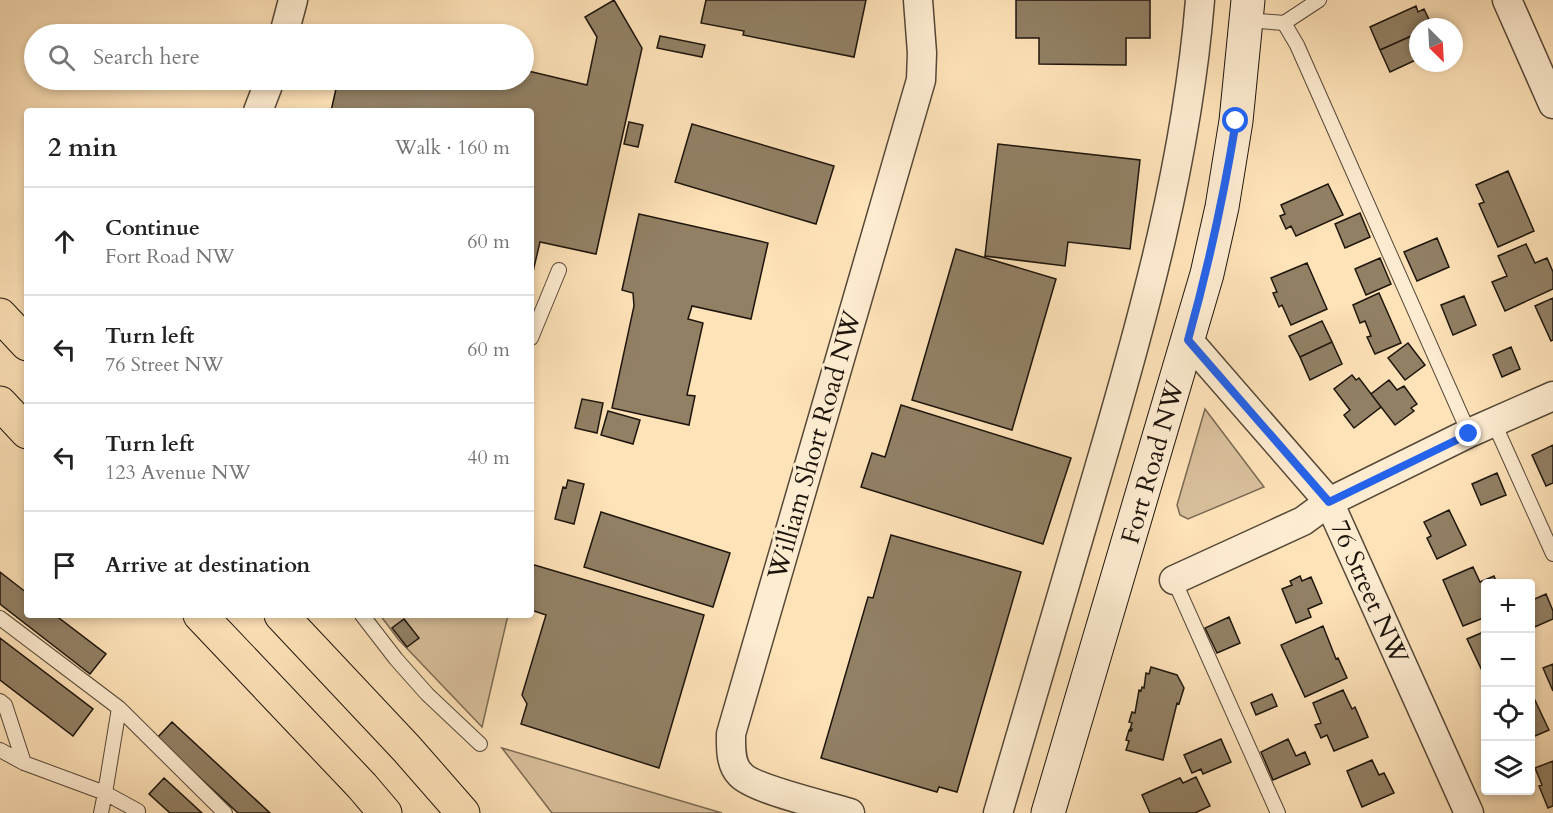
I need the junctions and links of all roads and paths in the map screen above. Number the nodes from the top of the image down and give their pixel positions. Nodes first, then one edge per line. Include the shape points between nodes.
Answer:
1 (293, 0) edge
2 (918, 0) edge
3 (1200, 0) edge
4 (1319, 0) edge
5 (1507, 0) edge
6 (1247, 10) edge
7 (1284, 23) junction
8 (287, 24) edge
9 (266, 90) edge
10 (1553, 104) edge
11 (259, 108) edge
12 (559, 270) dead end
13 (534, 331) edge
14 (1188, 340) junction
15 (1553, 396) edge
16 (0, 403) edge
17 (1482, 428) junction
18 (24, 429) edge
19 (1329, 502) junction
20 (1553, 554) edge
21 (1174, 580) joint
22 (0, 618) edge
23 (203, 618) edge
24 (284, 618) edge
25 (364, 618) edge
26 (0, 702) edge
27 (118, 708) junction
28 (480, 744) dead end
29 (0, 750) edge
30 (24, 763) junction
31 (105, 794) junction
32 (138, 812) edge
33 (101, 813) edge
34 (225, 813) edge
35 (385, 813) edge
36 (462, 813) edge
37 (850, 813) edge
38 (998, 813) edge
39 (1048, 813) edge
40 (1278, 813) edge
41 (1469, 813) edge

1 - 8 street
2 - 37 street, William Short Road NW via 921,80 730,734 739,774 753,784
3 - 38 street via 1172,194 1140,325
4 - 7 lane
5 - 10 street
6 - 7 lane
6 - 14 street, Fort Road NW via 1236,121 1221,207
7 - 17 lane
9 - 11 street
12 - 13 lane
14 - 19 street, 76 Street NW
14 - 39 street, Fort Road NW
15 - 17 street
16 - 18 main road
17 - 19 street
17 - 20 lane
19 - 21 street via 1303,521
19 - 41 street, 76 Street NW
21 - 40 lane
22 - 27 lane
23 - 35 main road
24 - 36 main road
25 - 28 lane via 427,694
26 - 30 lane via 5,705
27 - 31 lane
27 - 34 lane
29 - 30 lane
30 - 31 lane
31 - 32 lane
31 - 33 lane

